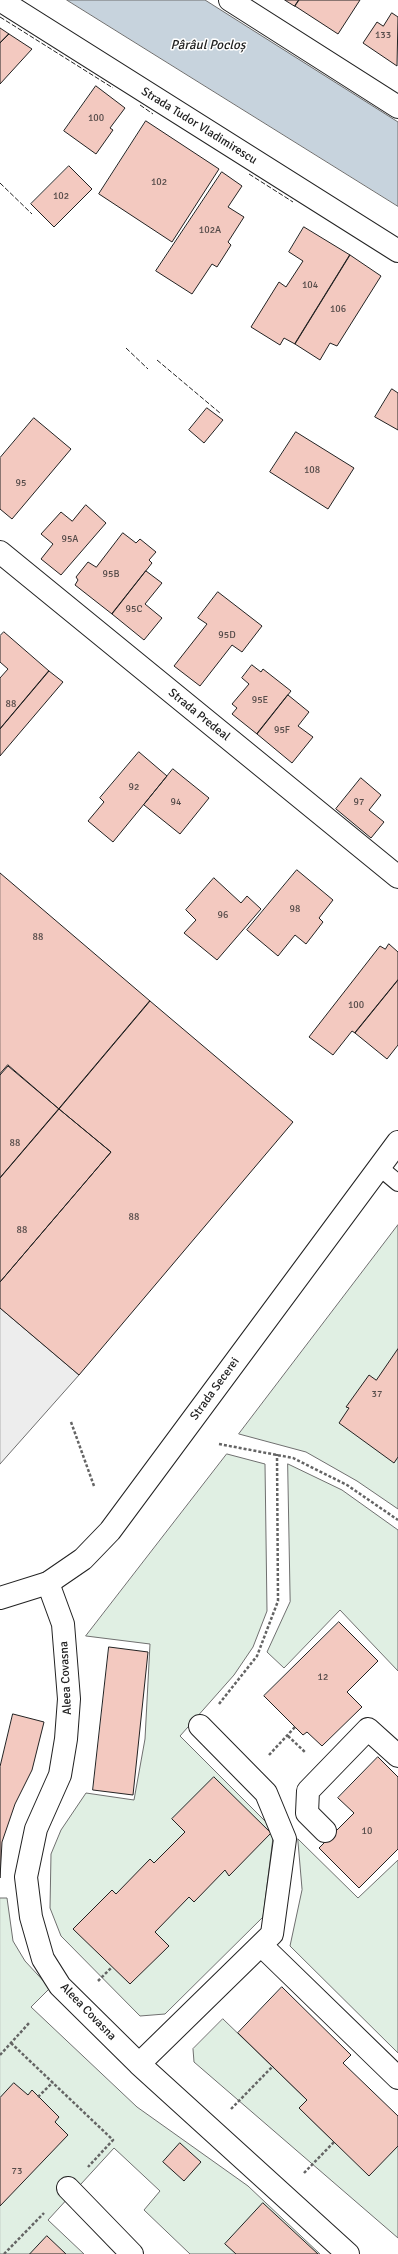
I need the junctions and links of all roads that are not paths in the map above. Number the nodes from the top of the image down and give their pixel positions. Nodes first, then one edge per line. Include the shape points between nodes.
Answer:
1 (0, 0) edge
2 (230, 0) edge
3 (398, 107) edge
4 (398, 251) edge
5 (0, 552) edge
6 (398, 877) edge
7 (398, 1142) edge
8 (379, 1167) junction
9 (398, 1183) edge
10 (48, 1583) junction
11 (0, 1598) edge
12 (200, 1726) road end
13 (398, 1756) edge
14 (326, 1832) dead end
15 (261, 1945) junction
16 (140, 2064) junction
17 (398, 2078) edge
18 (68, 2188) dead end
19 (132, 2254) edge
20 (348, 2254) edge

1 - 4 street, Strada Tudor Vladimirescu
2 - 3 street
5 - 6 street, Strada Predeal
7 - 8 street, Strada Secerei
8 - 9 lane
8 - 10 street, Strada Secerei via 110,1531 83,1559
10 - 11 street, Strada Secerei
10 - 16 street, Aleea Covasna via 63,1624 69,1699 60,1775 36,1829 26,1877 31,1917 43,1959 60,1986
12 - 15 street via 266,1793 285,1839 272,1934
13 - 14 street via 368,1729 308,1791 307,1812
15 - 16 street
15 - 17 street
16 - 20 street, Aleea Covasna
18 - 19 street

